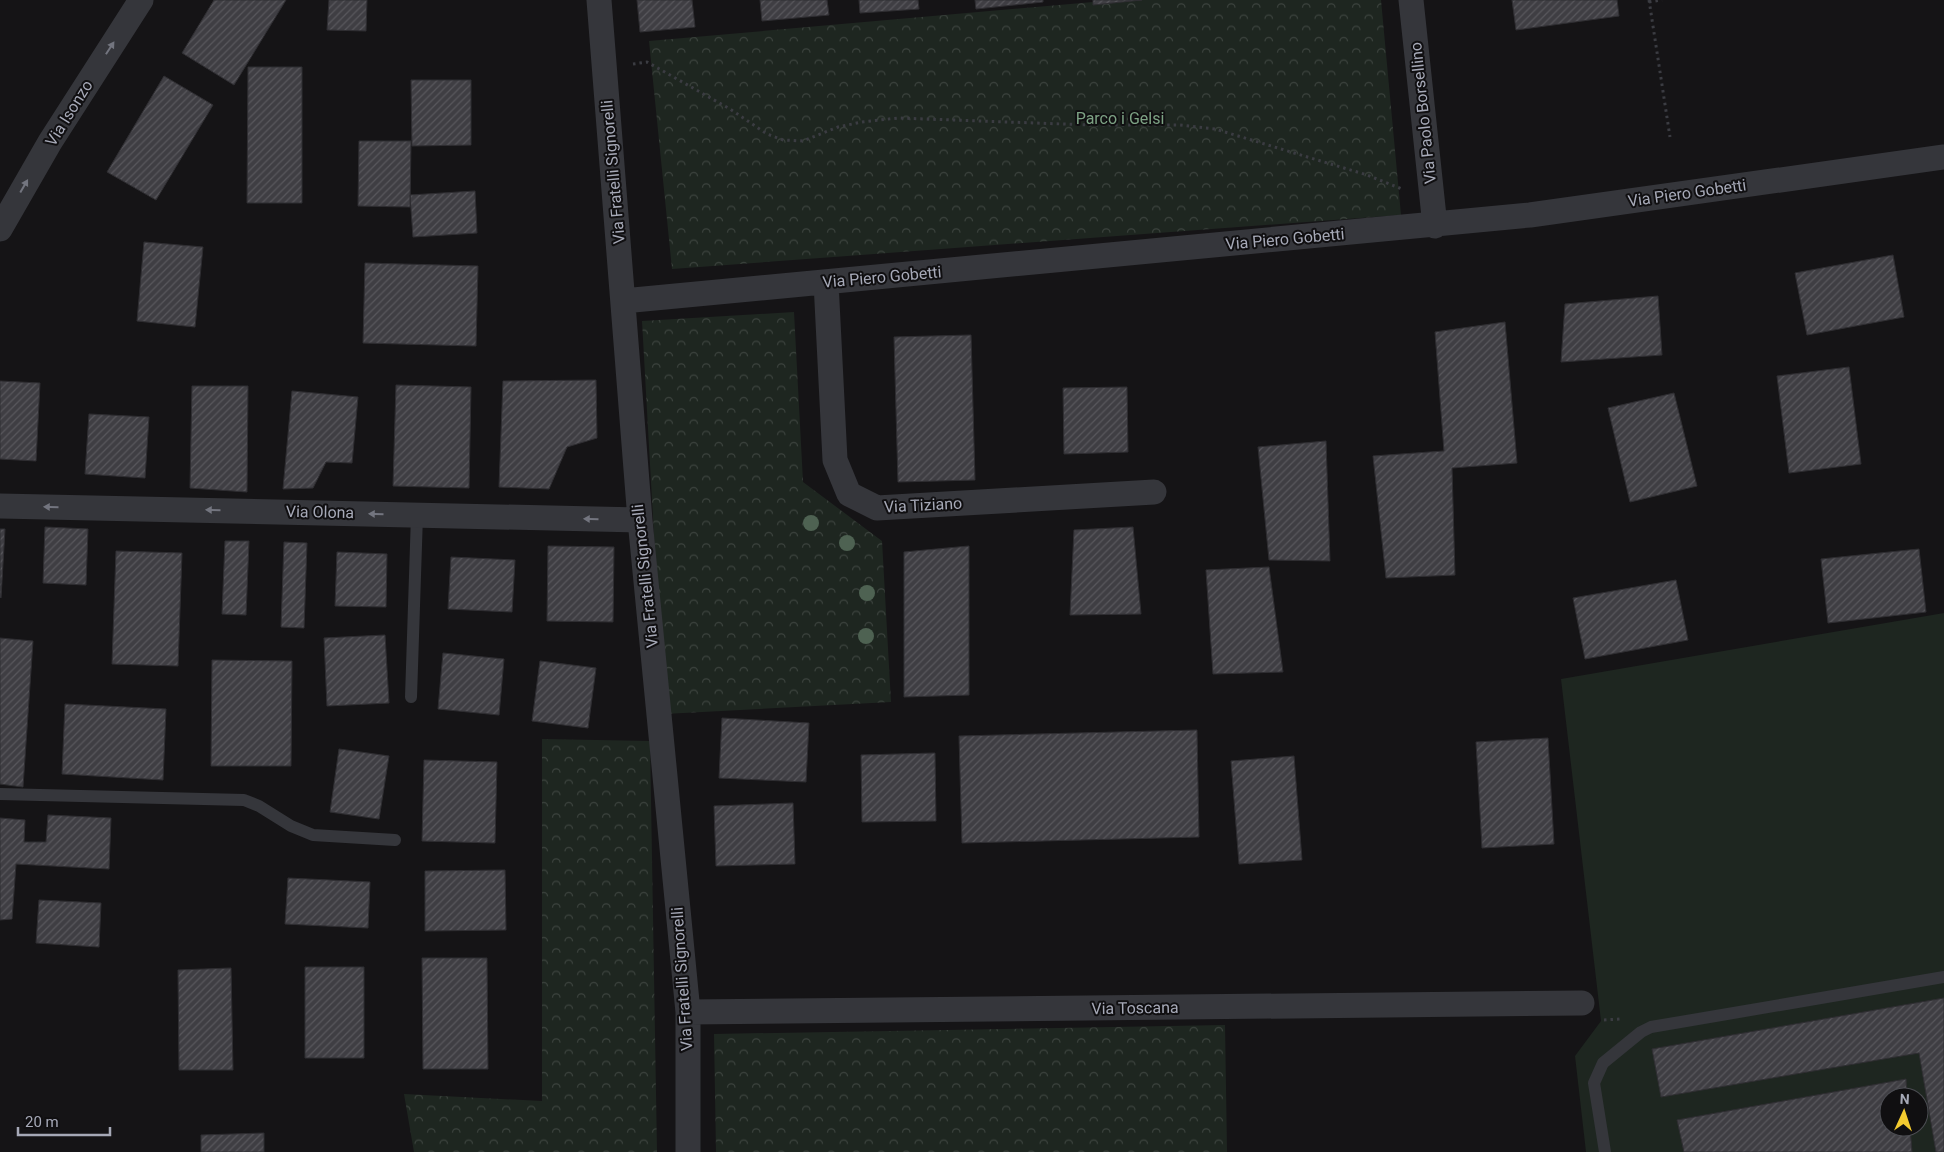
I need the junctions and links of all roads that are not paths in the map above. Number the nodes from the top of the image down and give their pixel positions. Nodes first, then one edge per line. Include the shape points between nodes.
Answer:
1 (141, 0) edge
2 (600, 0) edge
3 (1411, 0) edge
4 (1944, 157) edge
5 (1435, 226) junction
6 (0, 229) edge
7 (826, 282) junction
8 (623, 301) junction
9 (1154, 492) dead end
10 (0, 506) edge
11 (417, 515) junction
12 (640, 520) junction
13 (411, 696) dead end
14 (0, 794) edge
15 (395, 840) dead end
16 (1944, 977) edge
17 (1582, 1003) road end
18 (688, 1012) junction
19 (688, 1152) edge
20 (1605, 1152) edge

6 -> 1 street, Via Isonzo via 50,142
2 - 8 street, Via Fratelli Signorelli
3 - 5 street, Via Paolo Borsellino
4 - 5 street, Via Piero Gobetti
5 - 7 street, Via Piero Gobetti
7 - 8 street, Via Piero Gobetti
7 - 9 street, Via Tiziano via 835,460 849,494 877,508
8 - 12 street, Via Fratelli Signorelli
11 -> 10 street, Via Olona
12 -> 11 street, Via Olona
11 - 13 lane
12 - 18 street, Via Fratelli Signorelli
14 - 15 lane via 244,800 313,835
16 - 20 lane via 1650,1027 1640,1032 1602,1063 1594,1083
17 - 18 street, Via Toscana
18 - 19 street, Via Fratelli Signorelli

